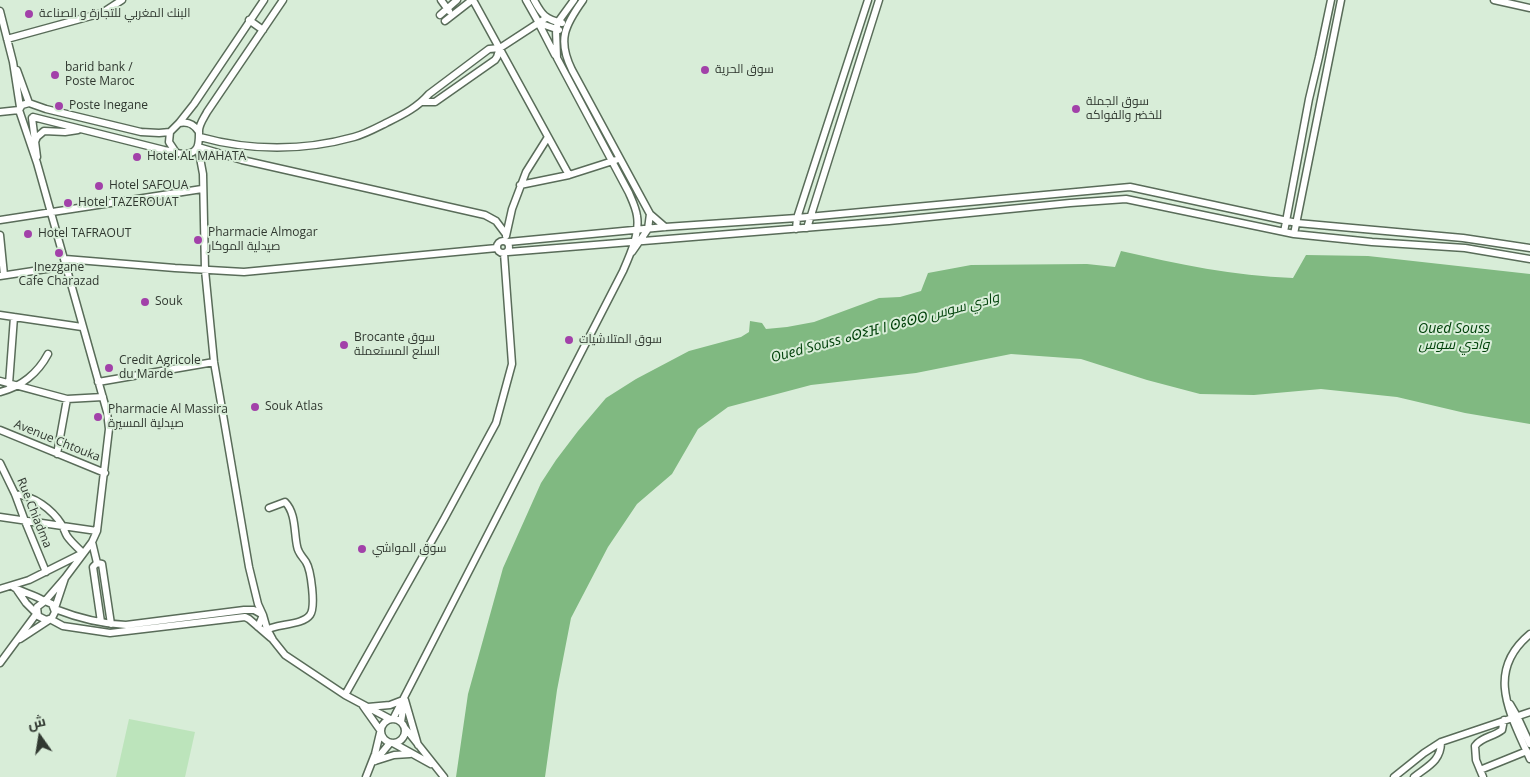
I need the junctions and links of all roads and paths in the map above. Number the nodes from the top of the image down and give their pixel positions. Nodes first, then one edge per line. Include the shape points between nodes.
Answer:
1 (122, 0) edge
2 (264, 0) edge
3 (283, 0) edge
4 (441, 0) edge
5 (458, 0) edge
6 (473, 0) edge
7 (526, 0) edge
8 (534, 0) edge
9 (574, 0) edge
10 (583, 0) edge
11 (1331, 0) edge
12 (1341, 0) edge
13 (1494, 0) edge
14 (464, 2) edge
15 (868, 2) edge
16 (878, 4) edge
17 (448, 8) junction
18 (1530, 8) edge
19 (0, 11) edge
20 (453, 14) junction
21 (546, 18) junction
22 (249, 20) junction
23 (558, 22) junction
24 (538, 23) junction
25 (566, 28) junction
26 (263, 30) junction
27 (556, 30) junction
28 (7, 39) junction
29 (500, 48) junction
30 (557, 58) junction
31 (13, 62) junction
32 (422, 102) junction
33 (31, 104) junction
34 (20, 108) junction
35 (0, 112) edge
36 (32, 117) junction
37 (22, 118) junction
38 (179, 123) junction
39 (80, 130) junction
40 (170, 132) junction
41 (200, 134) junction
42 (548, 137) junction
43 (36, 142) junction
44 (198, 147) junction
45 (175, 151) junction
46 (616, 159) junction
47 (37, 163) junction
48 (569, 175) junction
49 (520, 185) junction
50 (202, 189) junction
51 (51, 213) junction
52 (650, 214) junction
53 (810, 217) junction
54 (797, 218) junction
55 (0, 220) edge
56 (1287, 221) junction
57 (1297, 222) junction
58 (665, 227) junction
59 (807, 228) junction
60 (648, 229) junction
61 (796, 229) junction
62 (637, 230) junction
63 (1284, 232) junction
64 (1294, 234) junction
65 (0, 235) edge
66 (506, 238) junction
67 (633, 240) junction
68 (641, 240) junction
69 (497, 248) junction
70 (1530, 248) edge
71 (506, 252) junction
72 (629, 256) junction
73 (1530, 259) edge
74 (66, 262) junction
75 (205, 270) junction
76 (2, 276) edge
77 (0, 315) edge
78 (14, 317) junction
79 (82, 327) junction
80 (48, 354) dead end
81 (214, 362) junction
82 (0, 381) edge
83 (98, 382) junction
84 (9, 384) junction
85 (18, 387) junction
86 (0, 392) edge
87 (103, 398) junction
88 (67, 399) junction
89 (0, 430) edge
90 (57, 454) junction
91 (0, 462) edge
92 (105, 473) junction
93 (15, 494) junction
94 (269, 508) dead end
95 (0, 517) edge
96 (24, 521) junction
97 (63, 526) junction
98 (97, 531) junction
99 (92, 542) junction
100 (83, 553) junction
101 (97, 562) junction
102 (46, 572) junction
103 (65, 578) junction
104 (14, 588) junction
105 (0, 589) edge
106 (44, 601) junction
107 (258, 604) junction
108 (55, 608) junction
109 (254, 610) junction
110 (37, 613) junction
111 (263, 615) junction
112 (250, 619) junction
113 (49, 620) junction
114 (101, 622) junction
115 (111, 624) junction
116 (263, 629) junction
117 (1530, 634) edge
118 (19, 640) junction
119 (0, 663) edge
120 (345, 695) junction
121 (405, 699) junction
122 (364, 706) junction
123 (1530, 712) edge
124 (1514, 717) junction
125 (392, 719) junction
126 (1504, 720) junction
127 (403, 725) junction
128 (380, 731) junction
129 (1441, 742) junction
130 (391, 743) junction
131 (1530, 744) edge
132 (419, 748) junction
133 (1526, 751) junction
134 (412, 754) junction
135 (1530, 759) edge
136 (375, 762) junction
137 (432, 765) junction
138 (367, 774) edge
139 (1482, 775) edge
140 (444, 777) edge
141 (1394, 777) edge
142 (1415, 777) edge

1 - 28 street via 102,13
2 - 22 street
3 - 26 street
4 - 17 street
5 - 17 street
6 - 14 street
6 - 29 street
7 - 24 street
8 - 21 street
9 - 23 street
10 - 25 street
11 - 56 street
12 - 57 street
13 - 18 street
14 - 20 street
15 - 16 street
15 - 54 street
16 - 53 street
17 - 20 street
17 - 20 street via 442,18
19 - 28 street
21 - 23 street
21 - 24 street
22 - 26 street
22 - 38 street
23 - 25 street
23 - 27 street
24 - 27 street
24 - 29 street
24 - 30 street
25 - 27 street
25 - 46 street via 564,50 567,60
26 - 41 street via 207,112
27 - 30 street
28 - 31 street
29 - 32 street via 489,49
29 - 32 street via 494,60 435,102
29 - 42 street
30 - 46 street
31 - 33 street
31 - 34 street
32 - 41 street via 406,114 356,137 317,146 264,148 230,144
33 - 34 street
33 - 36 street via 35,110
33 - 40 street via 141,132
34 - 35 street
34 - 37 street
36 - 37 street
36 - 39 street
36 - 43 street
37 - 47 street
38 - 40 street
38 - 41 street via 193,125
39 - 43 street via 44,131
39 - 45 street
40 - 45 street via 169,142
41 - 44 street
42 - 48 street
42 - 49 street
43 - 47 street
44 - 45 street via 190,153
44 - 50 street
44 - 66 street via 242,160 485,214 496,221
46 - 48 street
46 - 52 street
46 - 62 street via 637,216
47 - 51 street
48 - 49 street
49 - 66 street
50 - 51 street
50 - 75 street
51 - 55 street
51 - 74 street
52 - 58 street
52 - 60 street
53 - 54 street
53 - 56 street via 1130,187
53 - 59 street
54 - 58 street
54 - 61 street
56 - 57 street
56 - 63 street
57 - 64 street
57 - 70 street
58 - 60 street
59 - 61 street
59 - 63 street via 1126,199
60 - 62 street
60 - 68 street
61 - 68 street
62 - 66 street
62 - 67 street
63 - 64 street
64 - 73 street via 1465,248
65 - 76 street
66 - 69 street via 499,242
66 - 71 street via 510,246
67 - 68 street
67 - 71 street
67 - 72 street
68 - 72 street
69 - 71 street via 499,252
69 - 75 street via 244,272
71 - 120 street via 512,364 496,424
72 - 121 street
74 - 75 street
74 - 76 street
74 - 79 street
75 - 81 street
77 - 78 street
78 - 79 street
78 - 84 street
79 - 83 street
80 - 85 street
81 - 83 street
81 - 107 street
82 - 84 street
83 - 87 street
84 - 85 street
85 - 86 street
85 - 88 street
87 - 88 street
87 - 92 street via 109,429
88 - 90 street
89 - 90 street, Avenue Chtouka
90 - 92 street, Avenue Chtouka
91 - 93 street, Rue Chiadma
92 - 98 street
93 - 96 street, Rue Chiadma
93 - 97 street via 39,502
94 - 116 street via 285,502 290,507 296,546 310,578 313,608 310,615 302,620
95 - 96 street
96 - 97 street
96 - 102 street, Rue Chiadma
97 - 98 street
97 - 100 street via 67,537
98 - 99 street
99 - 100 street
99 - 101 street
100 - 102 street
100 - 103 street
101 - 114 street via 93,567
101 - 115 street via 102,564
102 - 104 street
103 - 106 street
103 - 108 street
104 - 105 street
104 - 106 street
104 - 110 street
106 - 108 street
106 - 110 street via 39,604
107 - 109 street
107 - 111 street
108 - 113 street
108 - 114 street via 79,618
109 - 111 street
109 - 112 street
109 - 115 street
110 - 113 street via 43,620
110 - 118 street
111 - 116 street
112 - 113 street via 239,616 110,633 63,626
112 - 116 street
113 - 118 street
114 - 115 street
116 - 120 street via 285,655
117 - 124 street via 1508,661 1504,686
118 - 119 street
120 - 122 street
121 - 122 street via 390,705
121 - 125 street
121 - 127 street
121 - 132 street
122 - 125 street
122 - 128 street
123 - 124 street
124 - 126 street
124 - 131 street
124 - 133 street
125 - 127 street
125 - 128 street via 383,723
126 - 129 street
126 - 139 street via 1502,730 1478,741 1475,746
127 - 130 street via 402,738
127 - 132 street
128 - 130 street
128 - 138 street
129 - 141 street
129 - 142 street via 1441,753 1437,759
130 - 134 street
130 - 136 street
132 - 137 street
133 - 135 street
133 - 139 street
134 - 136 street via 394,755
134 - 137 street
136 - 138 street
137 - 140 street

